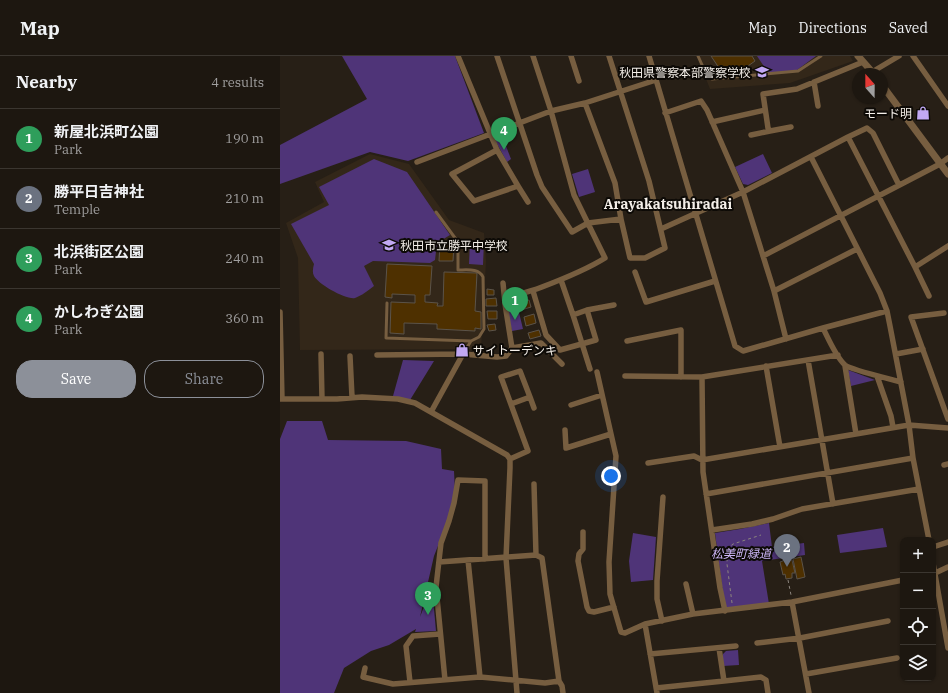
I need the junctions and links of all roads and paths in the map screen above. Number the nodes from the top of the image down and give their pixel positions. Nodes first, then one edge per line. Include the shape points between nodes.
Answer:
1 (458, 56) edge
2 (497, 56) edge
3 (533, 56) edge
4 (571, 56) edge
5 (609, 56) edge
6 (649, 56) edge
7 (698, 56) edge
8 (821, 56) edge
9 (858, 56) edge
10 (899, 56) edge
11 (913, 56) edge
12 (863, 62) junction
13 (868, 68) edge
14 (881, 68) edge
15 (656, 80) junction
16 (579, 81) dead end
17 (814, 82) junction
18 (620, 91) junction
19 (888, 93) edge
20 (584, 104) junction
21 (818, 106) dead end
22 (948, 106) edge
23 (765, 110) junction
24 (551, 111) junction
25 (665, 113) junction
26 (712, 122) junction
27 (519, 123) junction
28 (791, 127) dead end
29 (770, 131) junction
30 (490, 134) junction
31 (752, 134) dead end
32 (848, 137) junction
33 (497, 150) junction
34 (811, 157) junction
35 (948, 158) edge
36 (417, 162) dead end
37 (940, 164) junction
38 (948, 174) edge
39 (899, 185) junction
40 (518, 186) junction
41 (743, 192) junction
42 (878, 196) junction
43 (528, 202) dead end
44 (436, 212) dead end
45 (696, 214) junction
46 (841, 215) junction
47 (621, 219) junction
48 (588, 223) junction
49 (660, 230) junction
50 (948, 246) edge
51 (857, 248) junction
52 (763, 256) junction
53 (916, 267) junction
54 (635, 272) dead end
55 (561, 280) junction
56 (715, 281) junction
57 (503, 283) dead end
58 (533, 291) junction
59 (774, 291) junction
60 (929, 296) dead end
61 (388, 303) dead end
62 (505, 304) junction
63 (614, 305) dead end
64 (587, 310) junction
65 (887, 311) junction
66 (280, 312) edge
67 (944, 313) dead end
68 (573, 315) junction
69 (823, 328) junction
70 (280, 329) edge
71 (786, 339) junction
72 (471, 341) junction
73 (627, 341) dead end
74 (582, 344) junction
75 (512, 348) junction
76 (923, 349) junction
77 (321, 354) dead end
78 (463, 354) junction
79 (896, 354) junction
80 (377, 355) dead end
81 (838, 355) junction
82 (350, 356) dead end
83 (808, 360) junction
84 (562, 364) dead end
85 (766, 366) junction
86 (845, 366) junction
87 (590, 369) dead end
88 (597, 372) dead end
89 (625, 376) dead end
90 (877, 376) junction
91 (681, 377) junction
92 (702, 377) junction
93 (901, 382) junction
94 (602, 394) junction
95 (530, 397) junction
96 (352, 398) junction
97 (281, 399) edge
98 (322, 399) junction
99 (511, 404) junction
100 (571, 405) dead end
101 (534, 408) dead end
102 (431, 412) junction
103 (948, 419) edge
104 (909, 425) junction
105 (893, 427) junction
106 (948, 428) edge
107 (565, 430) dead end
108 (611, 434) junction
109 (856, 434) junction
110 (822, 440) junction
111 (780, 447) junction
112 (913, 458) junction
113 (510, 459) junction
114 (702, 460) junction
115 (648, 463) dead end
116 (827, 472) junction
117 (534, 484) dead end
118 (919, 489) junction
119 (706, 494) junction
120 (663, 497) dead end
121 (833, 504) junction
122 (712, 530) junction
123 (583, 532) dead end
124 (761, 535) dead end
125 (928, 537) edge
126 (948, 542) edge
127 (936, 545) edge
128 (536, 555) junction
129 (506, 558) junction
130 (485, 559) junction
131 (468, 560) junction
132 (439, 562) junction
133 (948, 567) edge
134 (936, 572) edge
135 (788, 580) dead end
136 (900, 581) edge
137 (686, 584) dead end
138 (936, 584) edge
139 (792, 602) junction
140 (614, 607) junction
141 (733, 610) junction
142 (725, 611) junction
143 (693, 614) junction
144 (662, 621) junction
145 (888, 621) dead end
146 (645, 624) junction
147 (440, 634) junction
148 (800, 638) junction
149 (757, 643) dead end
150 (736, 646) dead end
151 (719, 648) junction
152 (948, 648) edge
153 (650, 654) junction
154 (897, 658) dead end
155 (365, 668) dead end
156 (806, 674) junction
157 (480, 677) junction
158 (444, 680) junction
159 (516, 680) junction
160 (559, 681) junction
161 (724, 681) junction
162 (410, 682) junction
163 (657, 690) edge
164 (517, 693) edge
165 (563, 693) edge
166 (768, 693) edge
167 (810, 693) edge

1 - 30 street
2 - 27 street
3 - 24 street
4 - 16 street
5 - 18 street
6 - 15 street
7 - 8 lane via 707,76 712,79 798,71
9 - 12 street
10 - 14 street
11 - 22 street
12 - 13 street
12 - 17 street
15 - 18 street
15 - 25 street
17 - 21 street
17 - 23 street via 797,89 763,94
18 - 20 street
18 - 49 street via 649,182
19 - 37 street
20 - 24 street
20 - 47 street via 614,183
23 - 26 street
23 - 29 street
24 - 27 street
24 - 48 street via 574,195
25 - 26 street via 701,101
25 - 45 street
26 - 41 street
27 - 30 street
27 - 48 street via 542,187 569,228 572,232
28 - 29 street
29 - 31 street
30 - 33 street
30 - 36 street
32 - 34 street
32 - 39 street via 867,128 873,133
32 - 42 street
33 - 40 street
33 - 40 street via 452,174 474,201
34 - 41 street
34 - 46 street
35 - 37 street
37 - 38 street
37 - 39 street
39 - 42 street
40 - 43 street
41 - 45 street
41 - 52 street
42 - 46 street
42 - 53 street
44 - 72 lane via 458,242 458,270 477,271 483,277 484,329 479,337
45 - 49 street
45 - 56 street
46 - 51 street
46 - 52 street
47 - 48 street
47 - 49 street via 630,258 645,258 665,248
48 - 55 street via 605,258
50 - 53 street
51 - 59 street
51 - 65 street
52 - 59 street
53 - 60 street
54 - 56 street via 646,302
55 - 58 street
55 - 68 street
56 - 71 street via 736,346 743,351
57 - 62 street
58 - 62 street via 514,296
58 - 74 street via 546,335 552,343 560,350
59 - 71 street
61 - 72 lane via 386,338
62 - 75 street
63 - 64 street
64 - 68 street
64 - 74 street via 596,340
65 - 69 street
65 - 79 street
66 - 70 street
67 - 76 street via 911,317
68 - 74 street
69 - 71 street
69 - 81 street
70 - 97 street
72 - 78 lane
73 - 91 street via 682,330
74 - 87 street
75 - 78 street via 506,356
75 - 84 street via 541,343
76 - 79 street
76 - 103 street
77 - 98 street
78 - 80 street
78 - 102 street
79 - 93 street
81 - 83 street
81 - 86 street
82 - 96 street
83 - 85 street
83 - 110 street
85 - 92 street
85 - 111 street
86 - 90 street
86 - 109 street
88 - 94 street
89 - 91 street
90 - 93 street
90 - 105 street
91 - 92 street
92 - 114 street
93 - 104 street
94 - 100 street
94 - 108 street
95 - 99 street
95 - 99 street via 520,371 501,377
95 - 101 street
96 - 98 street
96 - 102 street via 398,399 415,403
97 - 98 street
99 - 113 street via 528,451
102 - 113 street
104 - 105 street
104 - 106 street
104 - 112 street
105 - 109 street
107 - 108 street via 566,448
108 - 140 street via 616,456 609,562 610,594
109 - 110 street
110 - 111 street
110 - 116 street
111 - 114 street
112 - 116 street
112 - 118 street
113 - 129 street
114 - 115 street via 694,456
114 - 119 street
116 - 119 street
116 - 121 street
117 - 128 street
118 - 121 street
118 - 125 street
119 - 122 street
120 - 144 street via 657,581 657,599
121 - 122 street via 802,509 752,524
122 - 142 street
123 - 140 street via 583,549 578,561 587,607 589,611 594,612
124 - 141 path via 733,544 727,549
126 - 127 street
128 - 129 street
128 - 160 street via 542,558
129 - 130 street
129 - 159 street
130 - 131 street
130 - 132 street via 485,481 458,480 454,503 441,543
131 - 132 street
131 - 157 street
132 - 147 street via 436,587
133 - 134 street
135 - 139 path
136 - 139 street
137 - 143 street
138 - 152 street
139 - 141 street
139 - 148 street
140 - 146 street via 621,632
141 - 142 street
142 - 143 street
143 - 144 street
144 - 146 street
145 - 148 street
146 - 153 street
147 - 158 street
147 - 162 street via 413,636 406,646
148 - 149 street
148 - 156 street
150 - 151 street
151 - 153 street
151 - 161 street
153 - 163 street
154 - 156 street
155 - 162 street via 363,677 392,684
156 - 167 street
157 - 158 street
157 - 159 street
158 - 162 street
159 - 160 street via 545,683
159 - 164 street
160 - 165 street
161 - 163 street
161 - 166 street via 761,677 766,680

